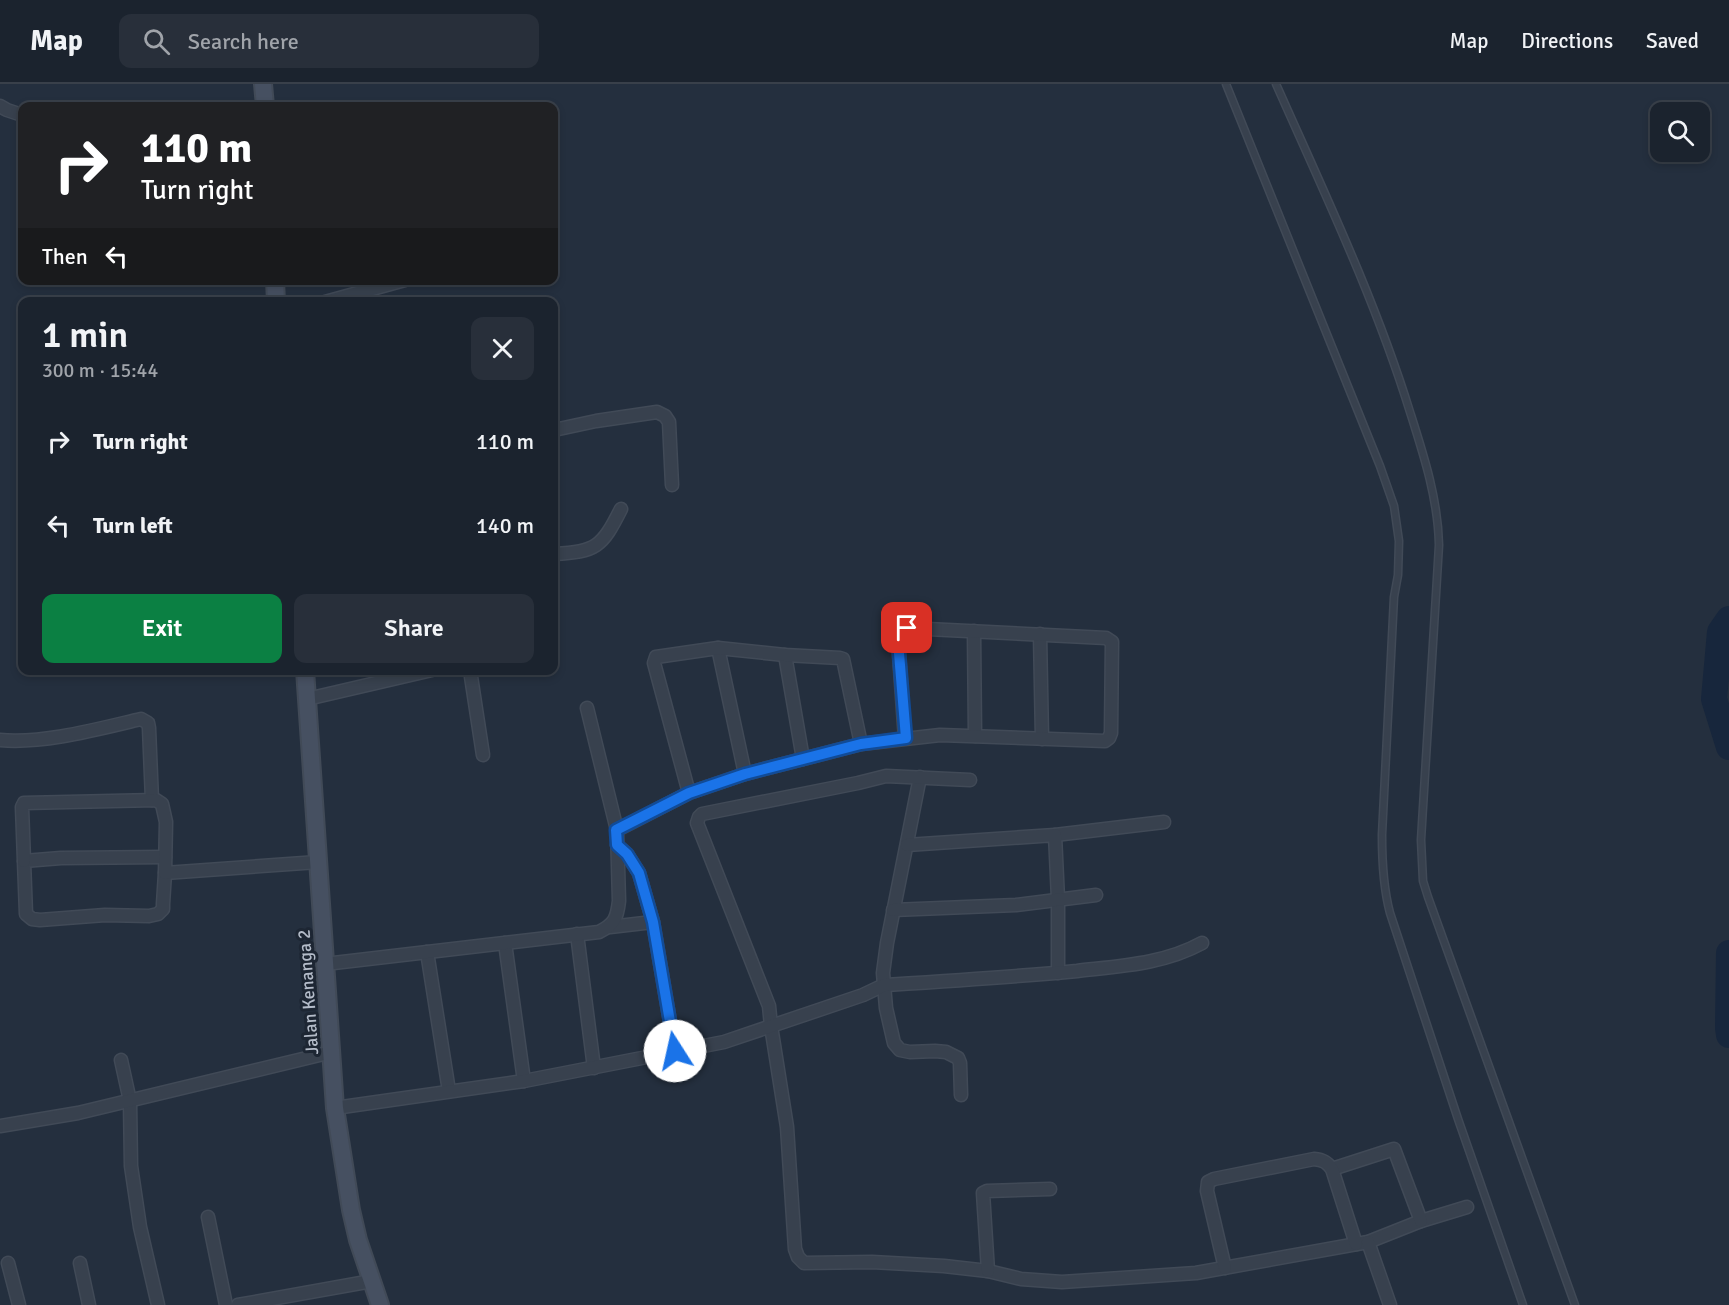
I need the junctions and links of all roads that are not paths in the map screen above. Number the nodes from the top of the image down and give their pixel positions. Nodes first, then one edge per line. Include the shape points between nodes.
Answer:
1 (263, 84) edge
2 (1226, 84) edge
3 (1276, 84) edge
4 (265, 102) edge
5 (0, 106) edge
6 (18, 114) edge
7 (387, 285) edge
8 (343, 297) edge
9 (558, 429) edge
10 (672, 485) dead end
11 (621, 509) dead end
12 (558, 554) edge
13 (975, 631) junction
14 (1040, 634) junction
15 (718, 648) junction
16 (784, 655) junction
17 (305, 675) edge
18 (410, 675) edge
19 (471, 675) edge
20 (307, 699) junction
21 (587, 708) dead end
22 (975, 736) junction
23 (906, 738) junction
24 (1042, 739) junction
25 (0, 741) edge
26 (861, 744) junction
27 (483, 755) dead end
28 (803, 759) junction
29 (745, 774) junction
30 (920, 777) junction
31 (970, 780) dead end
32 (689, 793) junction
33 (152, 800) junction
34 (1164, 822) dead end
35 (616, 830) junction
36 (1055, 835) junction
37 (617, 845) junction
38 (907, 845) junction
39 (165, 857) junction
40 (24, 861) junction
41 (318, 862) junction
42 (165, 873) junction
43 (1096, 895) dead end
44 (1058, 899) junction
45 (893, 910) junction
46 (653, 922) junction
47 (610, 927) junction
48 (577, 934) junction
49 (505, 943) junction
50 (1202, 943) dead end
51 (427, 952) junction
52 (325, 964) junction
53 (1058, 972) junction
54 (884, 985) junction
55 (771, 1026) junction
56 (675, 1051) junction
57 (332, 1052) junction
58 (121, 1060) dead end
59 (594, 1068) junction
60 (524, 1081) junction
61 (449, 1091) junction
62 (962, 1095) dead end
63 (130, 1101) junction
64 (335, 1108) junction
65 (0, 1126) edge
66 (1332, 1169) junction
67 (1050, 1189) dead end
68 (1467, 1207) dead end
69 (208, 1217) dead end
70 (1421, 1221) junction
71 (1362, 1243) junction
72 (8, 1263) dead end
73 (80, 1263) dead end
74 (1225, 1268) junction
75 (988, 1272) junction
76 (372, 1281) junction
77 (19, 1305) edge
78 (89, 1305) edge
79 (158, 1305) edge
80 (226, 1305) edge
81 (238, 1305) edge
82 (380, 1305) edge
83 (1390, 1305) edge
84 (1523, 1305) edge
85 (1575, 1305) edge

1 - 4 main road
2 - 84 lane via 1394,506 1399,556 1382,835 1385,896
3 - 85 lane via 1361,276 1399,376 1437,507 1439,545 1421,840 1423,881
5 - 6 street
7 - 8 street
9 - 10 street via 657,412 669,422
11 - 12 street via 595,547
13 - 14 street
13 - 22 street
13 - 23 street via 907,628 899,633
14 - 24 street
14 - 24 street via 1106,638 1112,642 1109,738
15 - 16 street
15 - 29 street
15 - 32 street via 654,659
16 - 26 street via 843,659
16 - 28 street
17 - 20 main road, Jalan Kenanga 2
18 - 20 street
19 - 27 street
20 - 41 main road, Jalan Kenanga 2
21 - 35 street
22 - 23 street
22 - 24 street
23 - 26 street
25 - 33 street via 34,740 145,720 149,728
26 - 28 street
28 - 29 street
29 - 32 street
30 - 31 street
30 - 38 street
30 - 55 street via 885,776 699,817 697,823 769,1006
32 - 35 street
33 - 39 street via 164,808
33 - 40 street via 24,803
34 - 36 street
35 - 37 street
36 - 38 street
36 - 44 street
37 - 46 street via 639,873
37 - 47 street via 619,901
38 - 45 street
39 - 40 street
39 - 42 street
40 - 42 street via 26,914 40,920 158,914 163,909
41 - 42 street
41 - 52 main road, Jalan Kenanga 2
43 - 44 street
44 - 45 street via 1016,905
44 - 53 street
45 - 54 street
46 - 47 street
46 - 56 street
47 - 48 street
48 - 49 street
48 - 59 street
49 - 51 street
49 - 60 street
50 - 53 street via 1185,953 1148,962
51 - 52 street
51 - 61 street
52 - 57 main road, Jalan Kenanga 2
53 - 54 street
54 - 55 street
54 - 62 street via 896,1047 910,1052 953,1054 960,1063
55 - 56 street via 724,1042
55 - 75 street via 787,1126 798,1257 804,1263 815,1264 872,1262
56 - 59 street
57 - 63 street
57 - 64 main road, Jalan Kenanga 2
58 - 63 street
59 - 60 street
60 - 61 street
61 - 64 street
63 - 65 street
63 - 79 street via 131,1166
64 - 76 main road, Jalan Kenanga 2 via 351,1210
66 - 70 street via 1395,1149
66 - 71 street
66 - 74 street via 1328,1163 1314,1159 1208,1182
67 - 75 street via 983,1193
68 - 70 street
69 - 80 street
70 - 71 street
71 - 74 street
71 - 83 street
72 - 77 street
73 - 78 street
74 - 75 street via 1062,1282
76 - 81 street
76 - 82 main road, Jalan Kenanga 2

